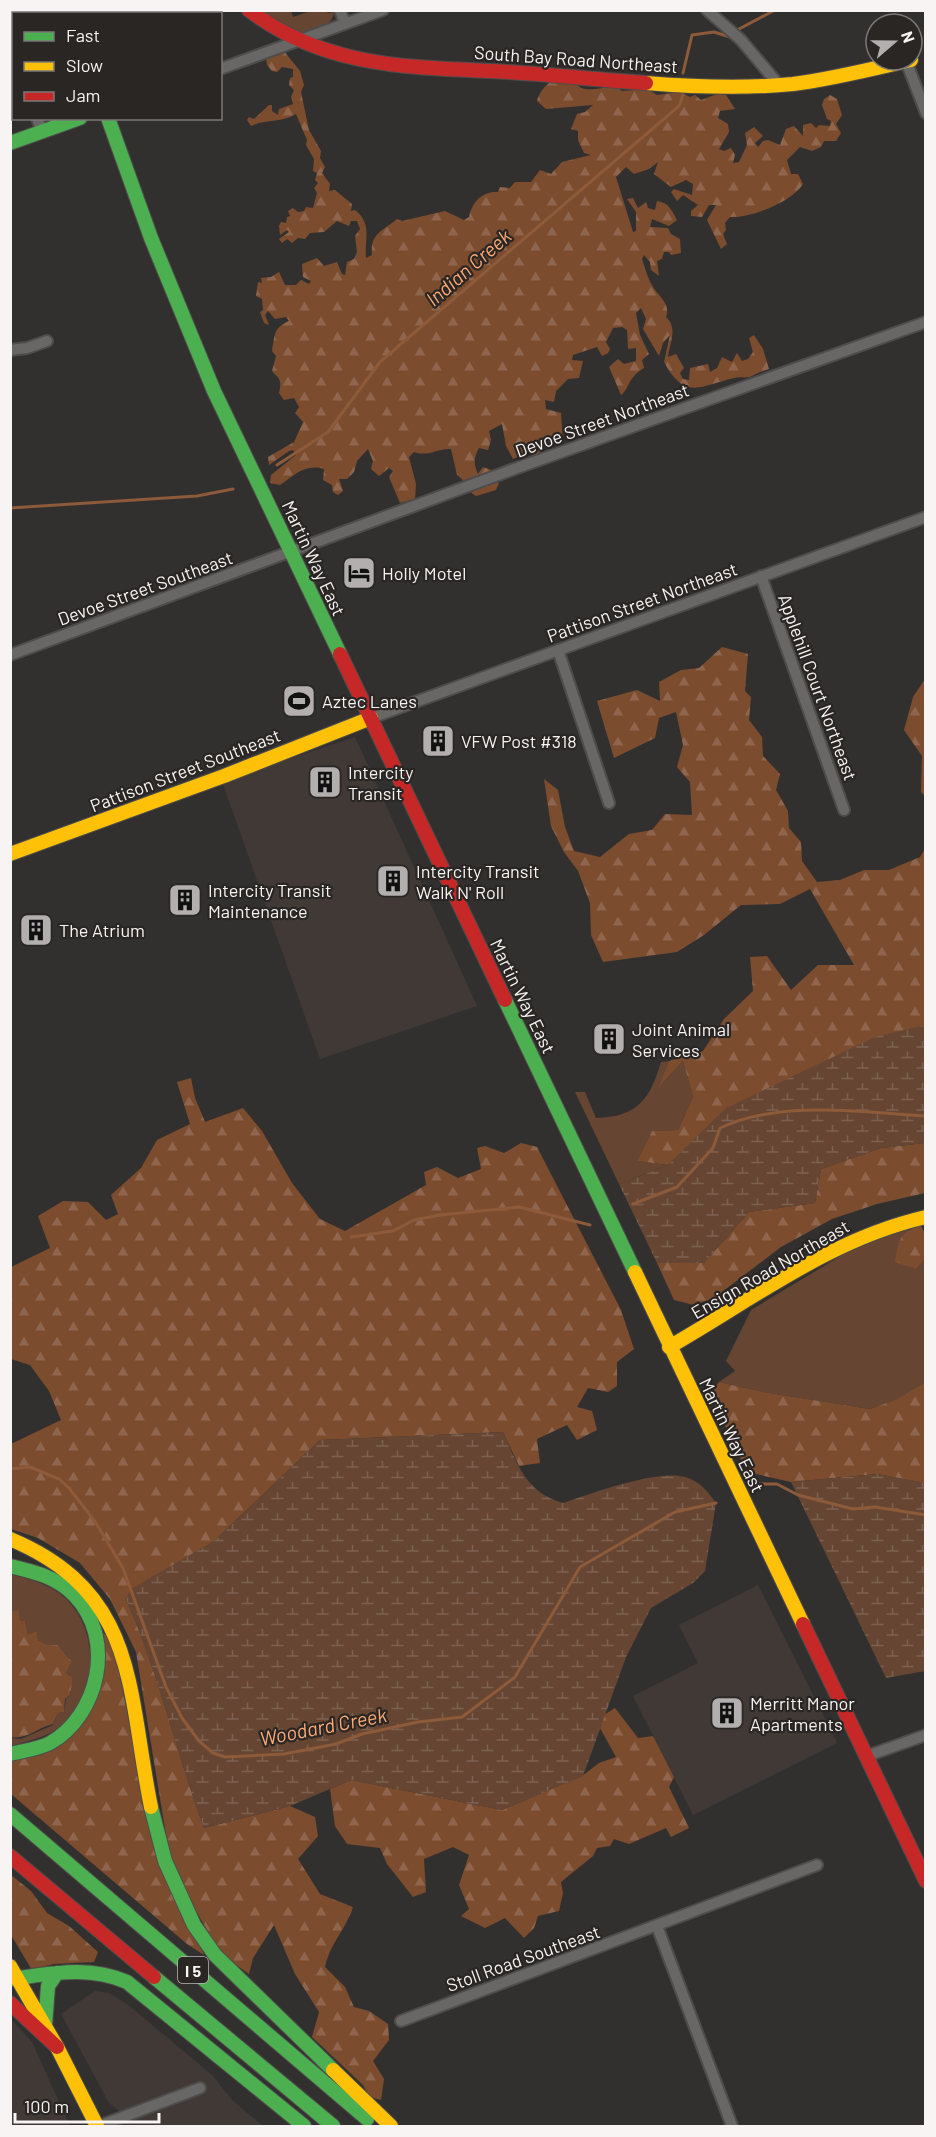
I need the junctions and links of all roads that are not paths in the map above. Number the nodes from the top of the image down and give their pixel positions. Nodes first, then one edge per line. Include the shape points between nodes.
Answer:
1 (249, 10) edge
2 (340, 10) edge
3 (383, 10) edge
4 (707, 10) edge
5 (345, 24) junction
6 (298, 42) junction
7 (222, 68) edge
8 (864, 71) edge
9 (914, 72) edge
10 (779, 85) junction
11 (926, 113) edge
12 (38, 120) edge
13 (75, 120) edge
14 (109, 120) edge
15 (42, 132) junction
16 (10, 143) edge
17 (926, 322) edge
18 (47, 341) dead end
19 (10, 350) edge
20 (926, 517) edge
21 (291, 552) junction
22 (761, 576) junction
23 (558, 650) junction
24 (10, 655) edge
25 (370, 718) junction
26 (609, 803) dead end
27 (844, 810) dead end
28 (10, 854) edge
29 (926, 1216) edge
30 (669, 1347) junction
31 (10, 1539) edge
32 (10, 1566) edge
33 (926, 1735) edge
34 (10, 1754) edge
35 (867, 1756) junction
36 (10, 1814) edge
37 (10, 1856) edge
38 (817, 1865) dead end
39 (926, 1881) edge
40 (657, 1926) junction
41 (57, 1973) junction
42 (13, 1974) edge
43 (10, 2003) edge
44 (401, 2021) dead end
45 (45, 2026) junction
46 (57, 2047) junction
47 (200, 2088) dead end
48 (98, 2127) edge
49 (304, 2127) edge
50 (333, 2127) edge
51 (376, 2127) edge
52 (391, 2127) edge
53 (732, 2127) edge

1 - 6 main road, South Bay Road Northeast
2 - 5 street
3 - 5 street
4 - 10 street via 741,40
5 - 6 street
6 - 7 street
6 - 10 main road, South Bay Road Northeast via 377,62 664,84
8 - 10 main road, South Bay Road Northeast
9 - 11 street
12 - 15 street
13 - 15 main road
14 - 21 main road, Martin Way East via 213,391
15 - 16 main road
17 - 21 street, Devoe Street Northeast
18 - 19 street
20 - 22 street, Pattison Street Northeast
21 - 24 street, Devoe Street Southeast
21 - 25 main road, Martin Way East
22 - 23 street, Pattison Street Northeast
22 - 27 street, Applehill Court Northeast
23 - 25 street, Pattison Street Northeast
23 - 26 street
25 - 28 main road, Pattison Street Southeast
25 - 30 main road, Martin Way East
29 - 30 main road, Ensign Road Northeast via 876,1229 834,1249
30 - 35 main road, Martin Way East
31 - 52 main road via 48,1556 78,1580 103,1609 117,1634 132,1685 161,1855 195,1928 224,1963
32 - 34 main road via 50,1576 76,1597 96,1631 100,1664 93,1696 76,1723 42,1747
33 - 35 street
35 - 39 main road, Martin Way East
36 - 51 main road, I 5
37 - 50 main road, I 5
38 - 40 street, Stoll Road Southeast
40 - 44 street, Stoll Road Southeast
40 - 53 street
41 - 42 main road
41 - 45 main road via 48,1986
41 - 49 main road via 96,1970 127,1982
42 - 45 main road
43 - 46 main road
45 - 46 main road
46 - 48 main road
47 - 48 street

